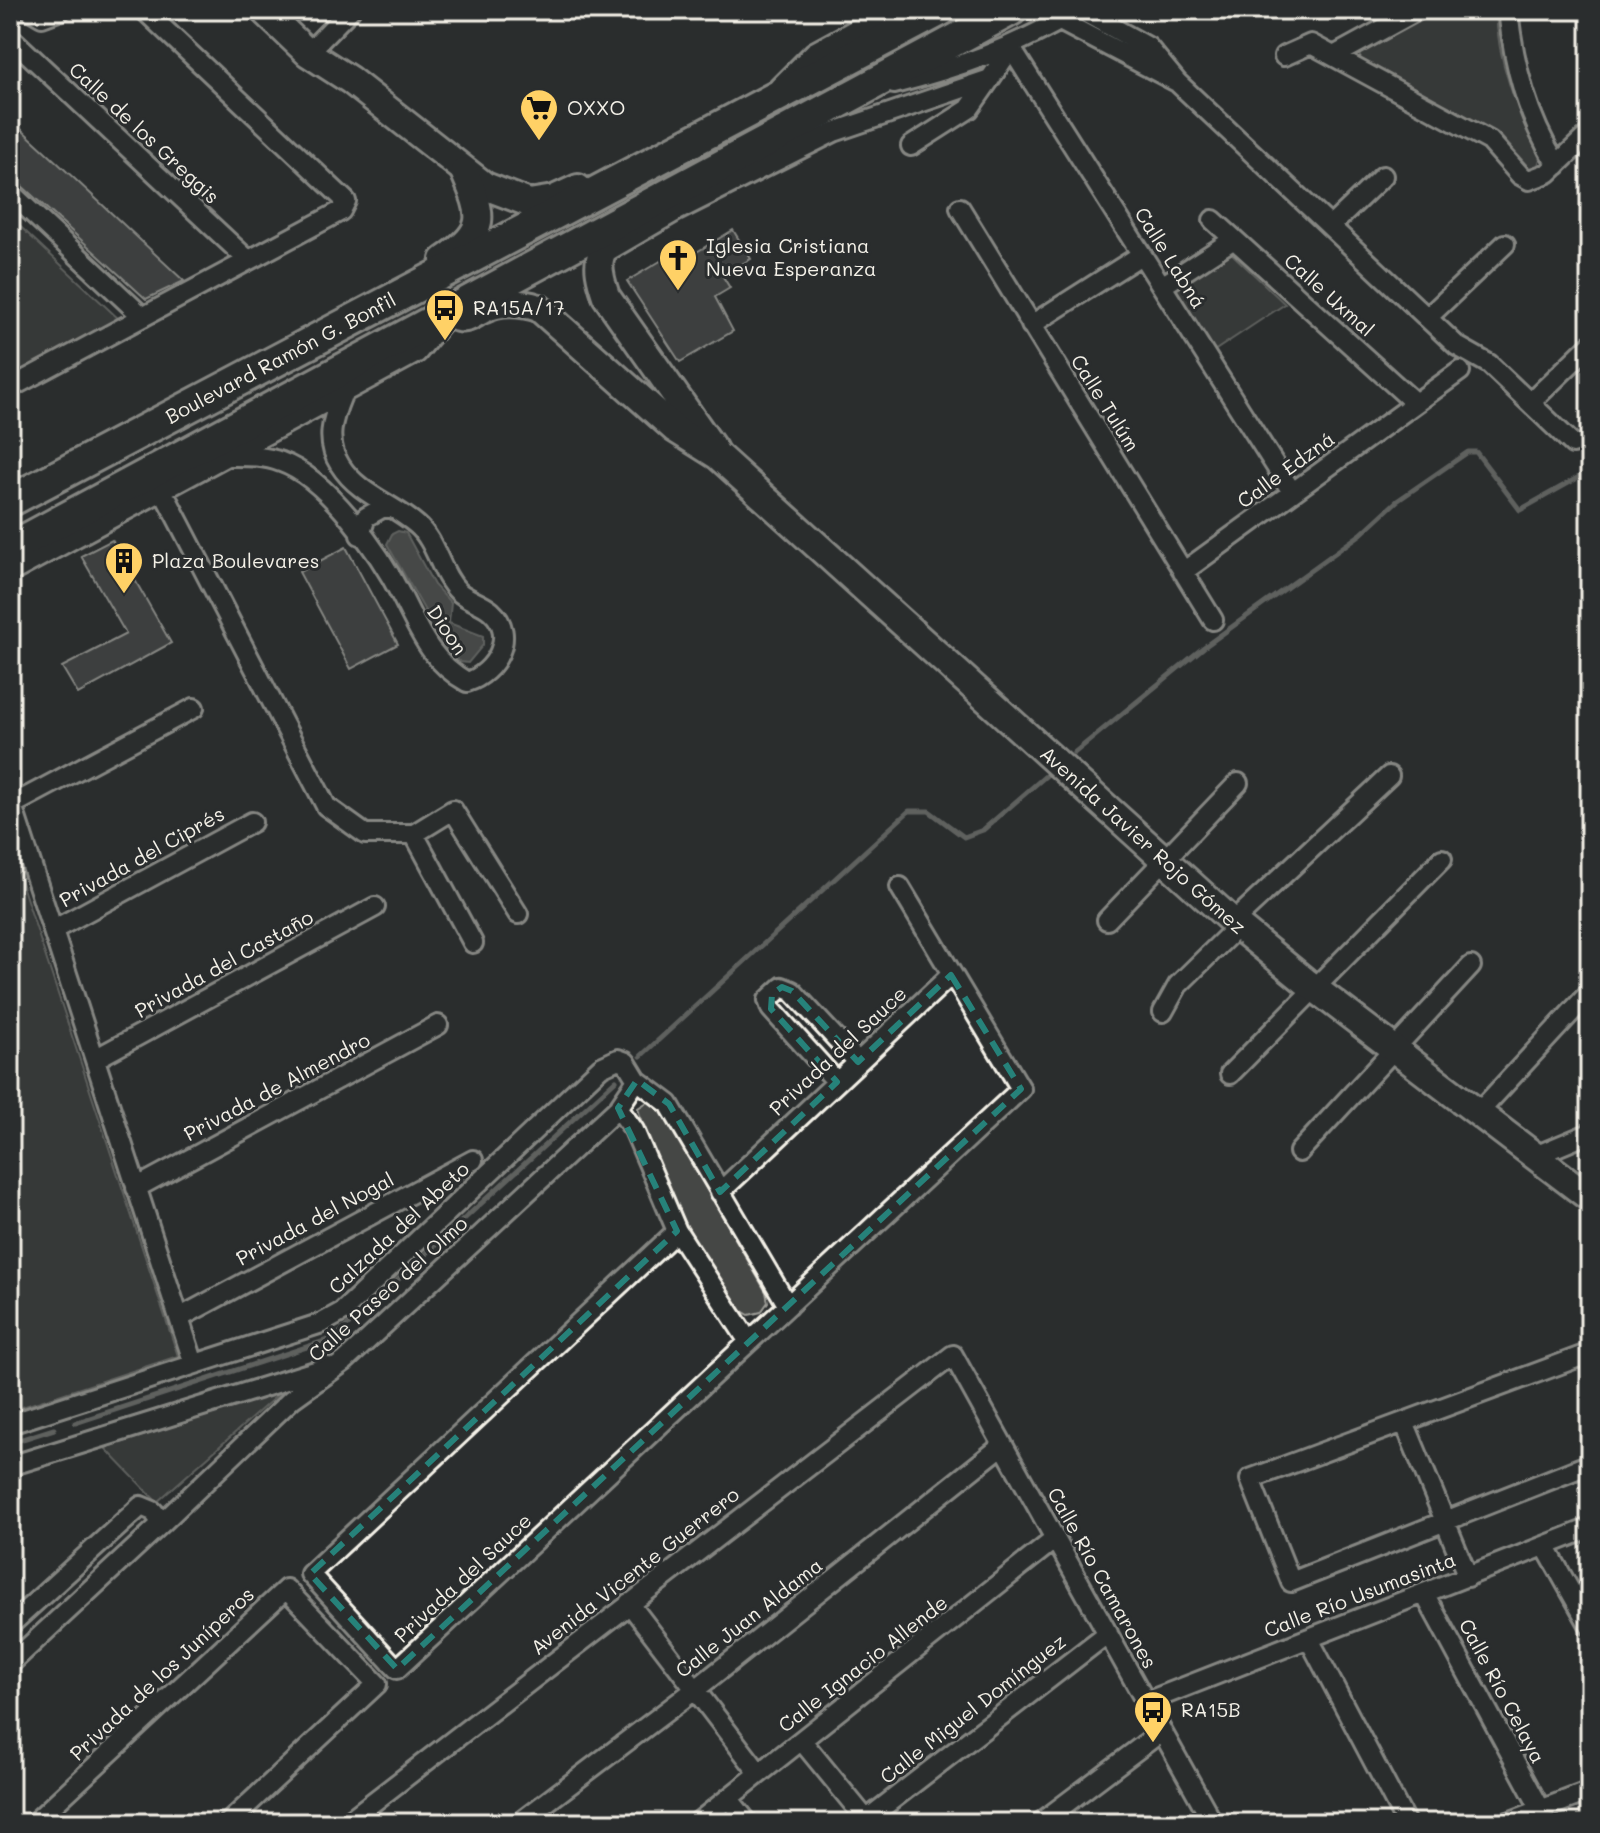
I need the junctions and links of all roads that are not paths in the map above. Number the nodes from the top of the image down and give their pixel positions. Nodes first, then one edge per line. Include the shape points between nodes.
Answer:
1 (61, 10) edge
2 (144, 10) edge
3 (263, 10) edge
4 (350, 10) edge
5 (891, 10) edge
6 (941, 10) edge
7 (1011, 10) edge
8 (1081, 10) edge
9 (1418, 10) edge
10 (1508, 10) edge
11 (31, 12) edge
12 (1060, 21) junction
13 (329, 31) junction
14 (10, 38) edge
15 (1011, 48) junction
16 (308, 53) junction
17 (1284, 56) dead end
18 (1334, 56) junction
19 (349, 79) junction
20 (990, 79) junction
21 (1177, 82) junction
22 (860, 92) junction
23 (763, 102) junction
24 (1590, 133) edge
25 (911, 146) dead end
26 (663, 155) junction
27 (1557, 165) junction
28 (464, 171) junction
29 (1383, 176) dead end
30 (10, 192) edge
31 (960, 208) dead end
32 (637, 214) junction
33 (1213, 220) dead end
34 (1331, 226) junction
35 (1234, 239) junction
36 (1505, 244) dead end
37 (1141, 255) junction
38 (600, 256) junction
39 (248, 260) junction
40 (1162, 286) junction
41 (447, 316) junction
42 (143, 317) junction
43 (1427, 318) junction
44 (1031, 325) junction
45 (340, 328) junction
46 (1590, 345) edge
47 (1460, 371) dead end
48 (10, 388) edge
49 (342, 395) junction
50 (1415, 403) junction
51 (1530, 403) junction
52 (1573, 444) dead end
53 (112, 450) junction
54 (226, 456) junction
55 (718, 456) junction
56 (339, 465) junction
57 (157, 480) junction
58 (316, 482) junction
59 (1292, 492) junction
60 (10, 501) edge
61 (392, 508) junction
62 (10, 513) edge
63 (360, 535) junction
64 (10, 548) edge
65 (1183, 572) junction
66 (10, 573) edge
67 (1213, 620) dead end
68 (194, 708) dead end
69 (1389, 776) dead end
70 (1238, 783) dead end
71 (252, 822) dead end
72 (414, 834) junction
73 (1442, 859) dead end
74 (1163, 862) junction
75 (900, 887) dead end
76 (375, 907) dead end
77 (518, 914) dead end
78 (1107, 920) dead end
79 (1233, 922) junction
80 (53, 930) junction
81 (473, 943) dead end
82 (1471, 966) dead end
83 (951, 975) junction
84 (1316, 986) junction
85 (1590, 992) edge
86 (1163, 1012) dead end
87 (438, 1025) dead end
88 (1395, 1048) junction
89 (95, 1059) junction
90 (858, 1062) junction
91 (1230, 1074) dead end
92 (637, 1080) junction
93 (837, 1082) junction
94 (618, 1108) junction
95 (1479, 1112) junction
96 (1590, 1133) edge
97 (1299, 1152) dead end
98 (1535, 1156) junction
99 (473, 1160) dead end
100 (136, 1188) junction
101 (720, 1192) junction
102 (1590, 1198) edge
103 (677, 1231) junction
104 (788, 1306) junction
105 (179, 1318) junction
106 (749, 1342) junction
107 (1590, 1353) edge
108 (953, 1355) joint
109 (345, 1361) junction
110 (194, 1364) junction
111 (10, 1424) edge
112 (1405, 1424) junction
113 (1003, 1445) junction
114 (1590, 1464) edge
115 (10, 1466) edge
116 (1445, 1521) junction
117 (162, 1523) junction
118 (1590, 1528) edge
119 (1055, 1539) junction
120 (1545, 1546) junction
121 (1468, 1577) junction
122 (1424, 1593) junction
123 (629, 1603) junction
124 (10, 1625) edge
125 (1590, 1626) edge
126 (1108, 1633) junction
127 (1309, 1639) junction
128 (10, 1664) edge
129 (696, 1689) junction
130 (1146, 1702) junction
131 (1162, 1731) junction
132 (802, 1741) junction
133 (759, 1773) junction
134 (1590, 1791) edge
135 (729, 1799) junction
136 (1541, 1810) junction
137 (868, 1822) edge
138 (1211, 1822) edge
139 (1510, 1822) edge
140 (34, 1823) edge
141 (228, 1823) edge
142 (346, 1823) edge
143 (519, 1823) edge
144 (697, 1823) edge
145 (748, 1823) edge
146 (1040, 1823) edge
147 (1406, 1823) edge

1 - 11 street via 48,17
2 - 39 street via 346,201 341,211
3 - 16 street
4 - 13 street
5 - 23 street, Boulevard Ramón G. Bonfil via 814,52
6 - 23 main road, Boulevard Ramón G. Bonfil
7 - 22 main road, Boulevard Ramón G. Bonfil
8 - 12 street, Boulevard Ramón G. Bonfil
8 - 21 street via 1148,47
9 - 18 street
10 - 27 street via 1514,67 1542,142
11 - 14 street, Calle de los Greggis
12 - 15 street, Boulevard Ramón G. Bonfil
12 - 21 street
13 - 16 street
13 - 19 street via 333,58
14 - 39 street, Calle de los Greggis
15 - 20 street, Boulevard Ramón G. Bonfil
15 - 22 street, Boulevard Ramón G. Bonfil via 943,72
15 - 37 street, Calle Labná
16 - 19 street
17 - 18 street via 1311,44
18 - 27 street via 1490,141 1529,180
19 - 28 street
20 - 25 street, Boulevard Ramón G. Bonfil via 969,109
20 - 38 street via 834,132
21 - 34 street
22 - 32 main road, Boulevard Ramón G. Bonfil
23 - 26 main road, Boulevard Ramón G. Bonfil
24 - 27 street
26 - 28 street via 554,199 529,203 506,197
26 - 45 main road, Boulevard Ramón G. Bonfil
28 - 45 street via 480,218 469,243
29 - 34 street
30 - 42 street
31 - 44 street, Calle Tulúm
32 - 38 street via 603,246
32 - 41 main road, Boulevard Ramón G. Bonfil
33 - 35 street, Calle Uxmal
34 - 43 street
35 - 40 street
35 - 50 street, Calle Uxmal
36 - 43 street
37 - 40 street, Calle Labná
37 - 44 street
38 - 55 street, Avenida Javier Rojo Gómez via 597,269 606,296
39 - 42 street
40 - 59 street, Calle Labná
41 - 49 street, Boulevard Ramón G. Bonfil via 417,353
41 - 55 street, Avenida Javier Rojo Gómez via 466,319 511,303 539,308 675,429
41 - 57 main road, Boulevard Ramón G. Bonfil
42 - 48 street
43 - 51 street
44 - 65 street, Calle Tulúm
45 - 53 main road, Boulevard Ramón G. Bonfil
46 - 51 street
47 - 50 street, Calle Edzná
49 - 54 street, Boulevard Ramón G. Bonfil
49 - 56 street via 330,437
50 - 59 street, Calle Edzná
51 - 52 street
53 - 60 main road, Boulevard Ramón G. Bonfil
53 - 62 main road via 79,477
54 - 57 street, Boulevard Ramón G. Bonfil
54 - 58 street, Dioon via 281,462
55 - 74 street, Avenida Javier Rojo Gómez
56 - 58 street
56 - 61 street, Dioon via 362,489
57 - 64 main road, Boulevard Ramón G. Bonfil
57 - 66 street, Boulevard Ramón G. Bonfil
57 - 72 street via 326,806 365,834
58 - 63 street, Dioon
59 - 65 street, Calle Edzná
61 - 63 street via 366,517
61 - 63 street, Dioon via 419,526 459,591 491,612 502,628 502,648 483,677 467,682 435,658 384,564
65 - 67 street, Calle Tulúm
68 - 80 street via 12,805
69 - 79 street
70 - 74 street
71 - 80 street, Privada del Ciprés
72 - 77 street via 453,810
72 - 81 street
73 - 84 street
74 - 78 street
74 - 79 street, Avenida Javier Rojo Gómez
75 - 83 street
76 - 89 street, Privada del Castaño
79 - 84 street, Avenida Javier Rojo Gómez
79 - 86 street via 1230,934 1178,985
80 - 89 street
82 - 88 street
83 - 90 street, Privada del Sauce
83 - 104 street, Privada del Sauce via 1021,1089
84 - 88 street, Avenida Javier Rojo Gómez
84 - 91 street
85 - 95 street
87 - 100 street, Privada de Almendro
88 - 95 street, Avenida Javier Rojo Gómez
88 - 97 street
89 - 100 street
90 - 93 street, Privada del Sauce
90 - 93 street via 792,991 782,987 772,994 771,1009
92 - 94 street, Calle Paseo del Olmo
92 - 101 street via 669,1104
92 - 110 street, Calzada del Abeto via 618,1059 601,1067 342,1312
93 - 101 street, Privada del Sauce
94 - 103 street via 634,1130
94 - 109 street, Calle Paseo del Olmo
95 - 98 street, Avenida Javier Rojo Gómez
96 - 98 street
98 - 102 street, Avenida Javier Rojo Gómez
99 - 105 street, Privada del Nogal
100 - 105 street
101 - 104 street
103 - 106 street
103 - 106 street, Privada del Sauce via 310,1574 397,1669
104 - 106 street, Privada del Sauce
105 - 110 street
107 - 112 street
108 - 113 street, Calle Río Camarones
108 - 123 street, Avenida Vicente Guerrero
109 - 115 street
109 - 117 street, Calle Paseo del Olmo via 292,1399
110 - 111 street, Calzada del Abeto
112 - 116 street
112 - 116 street via 1250,1479 1291,1582
113 - 119 street, Calle Río Camarones
113 - 129 street, Calle Juan Aldama
114 - 116 street
116 - 121 street
117 - 124 street via 141,1506
117 - 128 street, Calle Paseo del Olmo
118 - 120 street, Calle Río Usumasinta
119 - 126 street, Calle Río Camarones
119 - 132 street, Calle Ignacio Allende
120 - 121 street, Calle Río Usumasinta
120 - 125 street
121 - 122 street, Calle Río Usumasinta
122 - 127 street, Calle Río Usumasinta
122 - 136 street, Calle Río Celaya
123 - 129 street
123 - 142 street, Avenida Vicente Guerrero
126 - 130 street, Calle Río Camarones
126 - 137 street, Calle Miguel Domínguez
127 - 130 street, Calle Río Usumasinta
127 - 147 street
129 - 133 street
129 - 143 street, Calle Juan Aldama
130 - 131 street, Calle Río Camarones
131 - 138 street, Calle Río Camarones
131 - 146 street
132 - 133 street, Calle Ignacio Allende
132 - 137 street
133 - 135 street, Calle Ignacio Allende
134 - 136 street
135 - 144 street, Calle Ignacio Allende
135 - 145 street
136 - 139 street
140 - 141 street, Privada de los Juníperos via 286,1589 377,1684

